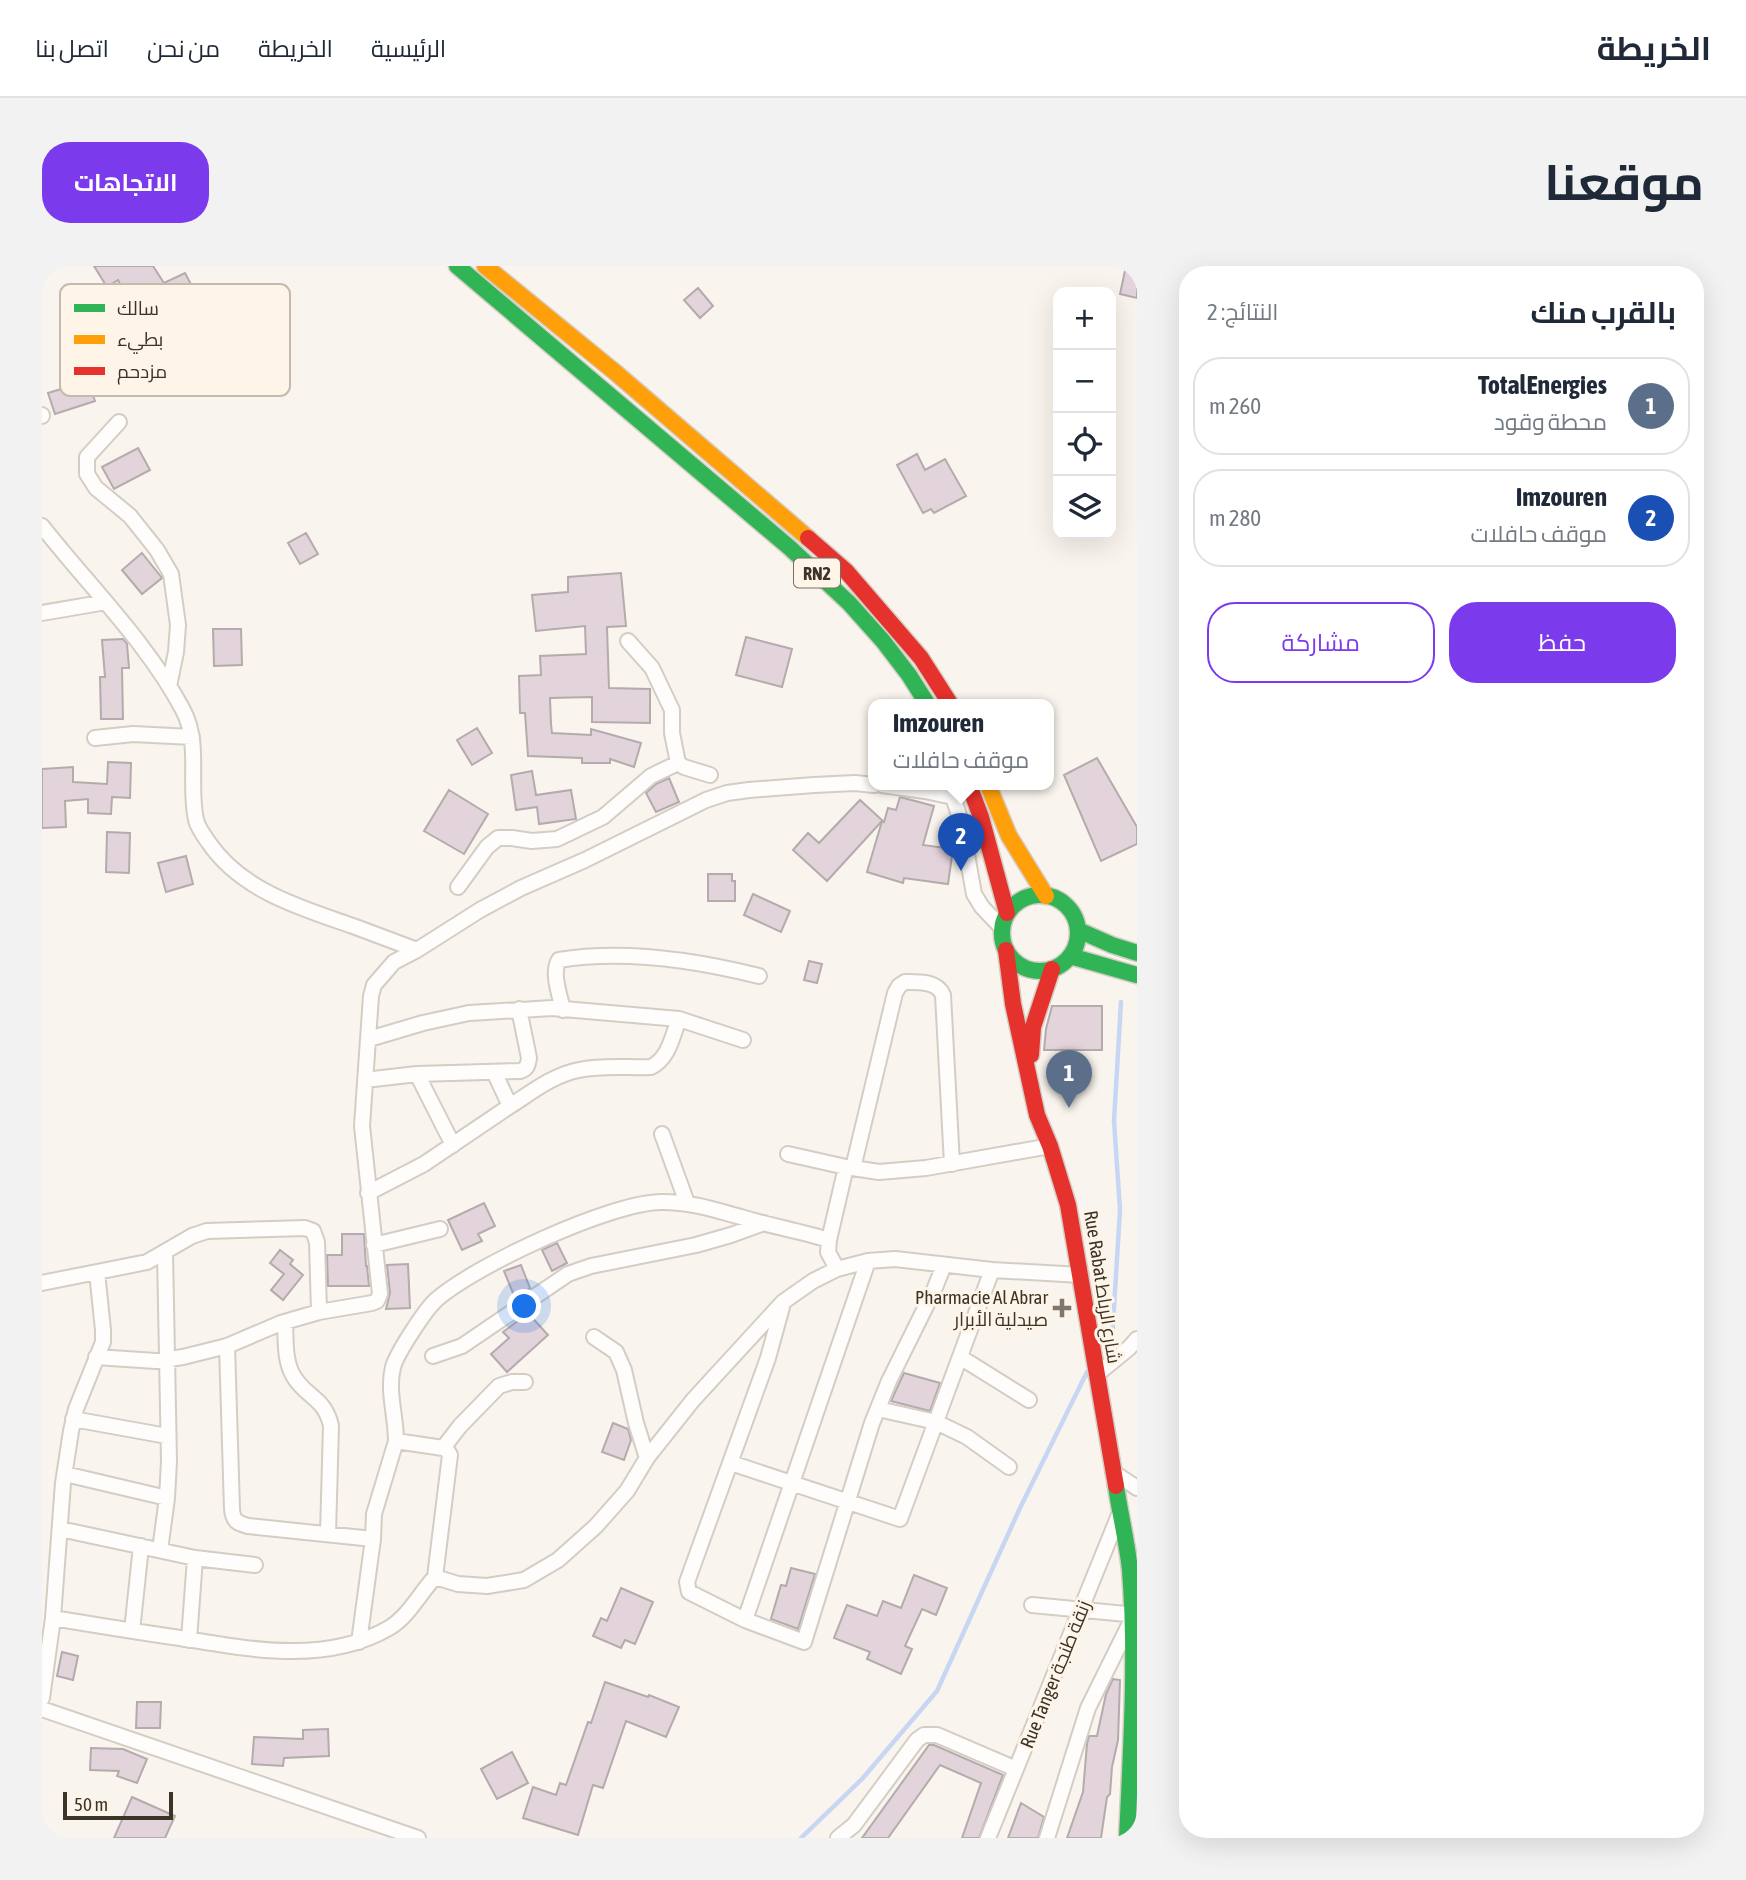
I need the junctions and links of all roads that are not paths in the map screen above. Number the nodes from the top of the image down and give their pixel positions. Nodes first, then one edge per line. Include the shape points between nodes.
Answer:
1 (457, 266) edge
2 (485, 266) edge
3 (119, 422) dead end
4 (42, 526) edge
5 (106, 602) junction
6 (42, 613) edge
7 (628, 641) dead end
8 (169, 686) junction
9 (924, 699) edge
10 (947, 699) edge
11 (192, 737) junction
12 (95, 738) dead end
13 (678, 763) junction
14 (710, 775) dead end
15 (868, 785) edge
16 (916, 790) edge
17 (966, 790) edge
18 (971, 790) edge
19 (990, 790) edge
20 (953, 797) junction
21 (458, 887) dead end
22 (1046, 896) junction
23 (1004, 921) junction
24 (1078, 930) junction
25 (418, 950) junction
26 (1006, 950) junction
27 (1137, 953) edge
28 (1070, 956) junction
29 (1052, 969) junction
30 (1137, 975) edge
31 (759, 976) dead end
32 (519, 1009) junction
33 (563, 1010) junction
34 (679, 1019) junction
35 (369, 1039) junction
36 (743, 1040) dead end
37 (494, 1072) junction
38 (418, 1074) junction
39 (365, 1080) junction
40 (1029, 1082) junction
41 (510, 1106) junction
42 (662, 1134) dead end
43 (453, 1145) junction
44 (1050, 1146) junction
45 (788, 1154) dead end
46 (952, 1164) junction
47 (850, 1168) junction
48 (368, 1193) junction
49 (687, 1203) junction
50 (765, 1223) junction
51 (440, 1229) dead end
52 (829, 1240) junction
53 (374, 1245) junction
54 (165, 1252) junction
55 (868, 1261) junction
56 (944, 1265) junction
57 (837, 1269) junction
58 (992, 1270) junction
59 (97, 1272) junction
60 (1081, 1275) junction
61 (42, 1283) edge
62 (783, 1302) junction
63 (319, 1311) junction
64 (285, 1322) junction
65 (594, 1337) dead end
66 (1137, 1339) edge
67 (227, 1346) junction
68 (433, 1356) dead end
69 (96, 1357) junction
70 (960, 1357) junction
71 (167, 1359) junction
72 (1096, 1375) junction
73 (526, 1382) dead end
74 (1030, 1400) dead end
75 (878, 1409) junction
76 (73, 1419) junction
77 (936, 1422) junction
78 (167, 1436) junction
79 (396, 1441) junction
80 (443, 1448) junction
81 (647, 1458) junction
82 (731, 1463) junction
83 (1009, 1467) dead end
84 (1113, 1472) junction
85 (65, 1474) junction
86 (791, 1484) junction
87 (1137, 1488) edge
88 (167, 1498) junction
89 (847, 1502) junction
90 (1121, 1509) junction
91 (60, 1529) junction
92 (328, 1534) junction
93 (373, 1539) junction
94 (141, 1546) junction
95 (160, 1550) junction
96 (195, 1558) junction
97 (255, 1565) dead end
98 (435, 1577) junction
99 (1032, 1605) dead end
100 (1082, 1609) junction
101 (1136, 1614) edge
102 (53, 1618) junction
103 (745, 1620) junction
104 (132, 1631) junction
105 (189, 1640) junction
106 (359, 1642) junction
107 (1136, 1674) edge
108 (42, 1698) edge
109 (42, 1709) edge
110 (1016, 1769) junction
111 (418, 1838) edge
112 (838, 1838) edge
113 (988, 1838) edge
114 (1047, 1838) edge
115 (1126, 1838) edge

1 - 9 main road, RN2 via 790,548 883,641
2 - 10 main road, RN2 via 846,571 922,658
3 - 8 street via 87,457 87,474 96,488 130,516 172,574 178,625
4 - 5 street
5 - 6 street
5 - 8 street
7 - 13 street via 652,668 672,710
8 - 11 street
11 - 12 street
11 - 25 street via 196,820 216,853 273,896
13 - 14 street
13 - 21 street via 637,786 603,817 557,839 498,838
15 - 25 street via 749,790 706,800 521,888
16 - 20 street
17 - 20 street
18 - 23 main road via 985,828
19 - 22 main road via 1009,836
20 - 23 street via 974,894 982,907
22 - 23 main road via 1018,902
22 - 24 main road via 1065,905
23 - 26 main road
24 - 27 main road
24 - 28 main road
25 - 35 street via 394,962 374,985
26 - 29 main road via 1026,968
26 - 40 main road, Rue Rabat شارع الرباط
28 - 29 main road
28 - 30 main road
29 - 40 main road, Rue Rabat شارع الرباط via 1033,1027
31 - 33 street via 665,959 559,960 556,973
32 - 33 street
32 - 35 street via 469,1013
32 - 37 street via 528,1066 520,1071
33 - 34 street
34 - 36 street
34 - 41 street via 666,1054 651,1067 576,1070
35 - 39 street
37 - 38 street
37 - 41 street
38 - 39 street
38 - 43 street
39 - 48 street via 362,1126
40 - 44 main road, Rue Rabat شارع الرباط
41 - 43 street
42 - 49 street
43 - 48 street
44 - 46 street
44 - 60 main road, Rue Rabat شارع الرباط via 1068,1205
45 - 47 street
46 - 47 street via 879,1171
46 - 47 street via 943,995 934,985 905,982 895,993
47 - 52 street
48 - 53 street
49 - 50 street
49 - 79 street via 628,1207 560,1232 468,1277 435,1301 393,1367
50 - 52 street
50 - 68 street via 696,1245 568,1274 462,1346
51 - 53 street
52 - 57 street via 828,1251
53 - 63 street via 379,1298
54 - 59 street via 147,1262
54 - 63 street via 207,1231 313,1231
54 - 71 street
55 - 56 street
55 - 57 street
55 - 86 street
56 - 58 street
56 - 75 street
57 - 62 street
58 - 60 street
58 - 70 street
59 - 61 street
59 - 69 street via 103,1342
60 - 72 main road, Rue Rabat شارع الرباط
62 - 81 street
62 - 82 street
63 - 64 street
64 - 67 street
64 - 92 street via 293,1375 322,1405 331,1426
65 - 81 street via 616,1352 624,1370
66 - 72 street
67 - 71 street
67 - 92 street via 234,1520 248,1526
69 - 71 street
69 - 76 street
70 - 74 street
70 - 77 street
71 - 78 street
72 - 84 main road, Rue Rabat شارع الرباط
73 - 80 street via 499,1386
75 - 77 street
75 - 89 street
76 - 78 street
76 - 85 street
77 - 83 street
77 - 89 street via 900,1519
78 - 88 street
79 - 80 street
79 - 93 street via 374,1514
80 - 98 street via 450,1455
81 - 98 street via 627,1491 596,1526 533,1576 487,1586
82 - 86 street
82 - 103 street via 687,1587
84 - 87 street
84 - 90 main road, Rue Rabat شارع الرباط
85 - 88 street
85 - 91 street
86 - 89 street
86 - 103 street
88 - 95 street
89 - 103 street via 804,1643
90 - 100 street, Rue Tanger زنقة طنجة
90 - 101 main road, Rue Rabat شارع الرباط
91 - 94 street
91 - 102 street
92 - 93 street
93 - 106 street
94 - 95 street
94 - 104 street
95 - 96 street
96 - 97 street
96 - 105 street
98 - 106 street via 391,1627
99 - 100 street
100 - 101 street
100 - 110 street, Rue Tanger زنقة طنجة
101 - 107 main road, Rue Rabat شارع الرباط
101 - 114 street via 1088,1708
102 - 104 street
102 - 108 street
104 - 105 street
105 - 106 street via 275,1651 332,1649
107 - 115 main road, Rue Rabat شارع الرباط
109 - 111 street
110 - 112 street via 937,1735 924,1735 854,1825
110 - 113 street, Rue Tanger زنقة طنجة

